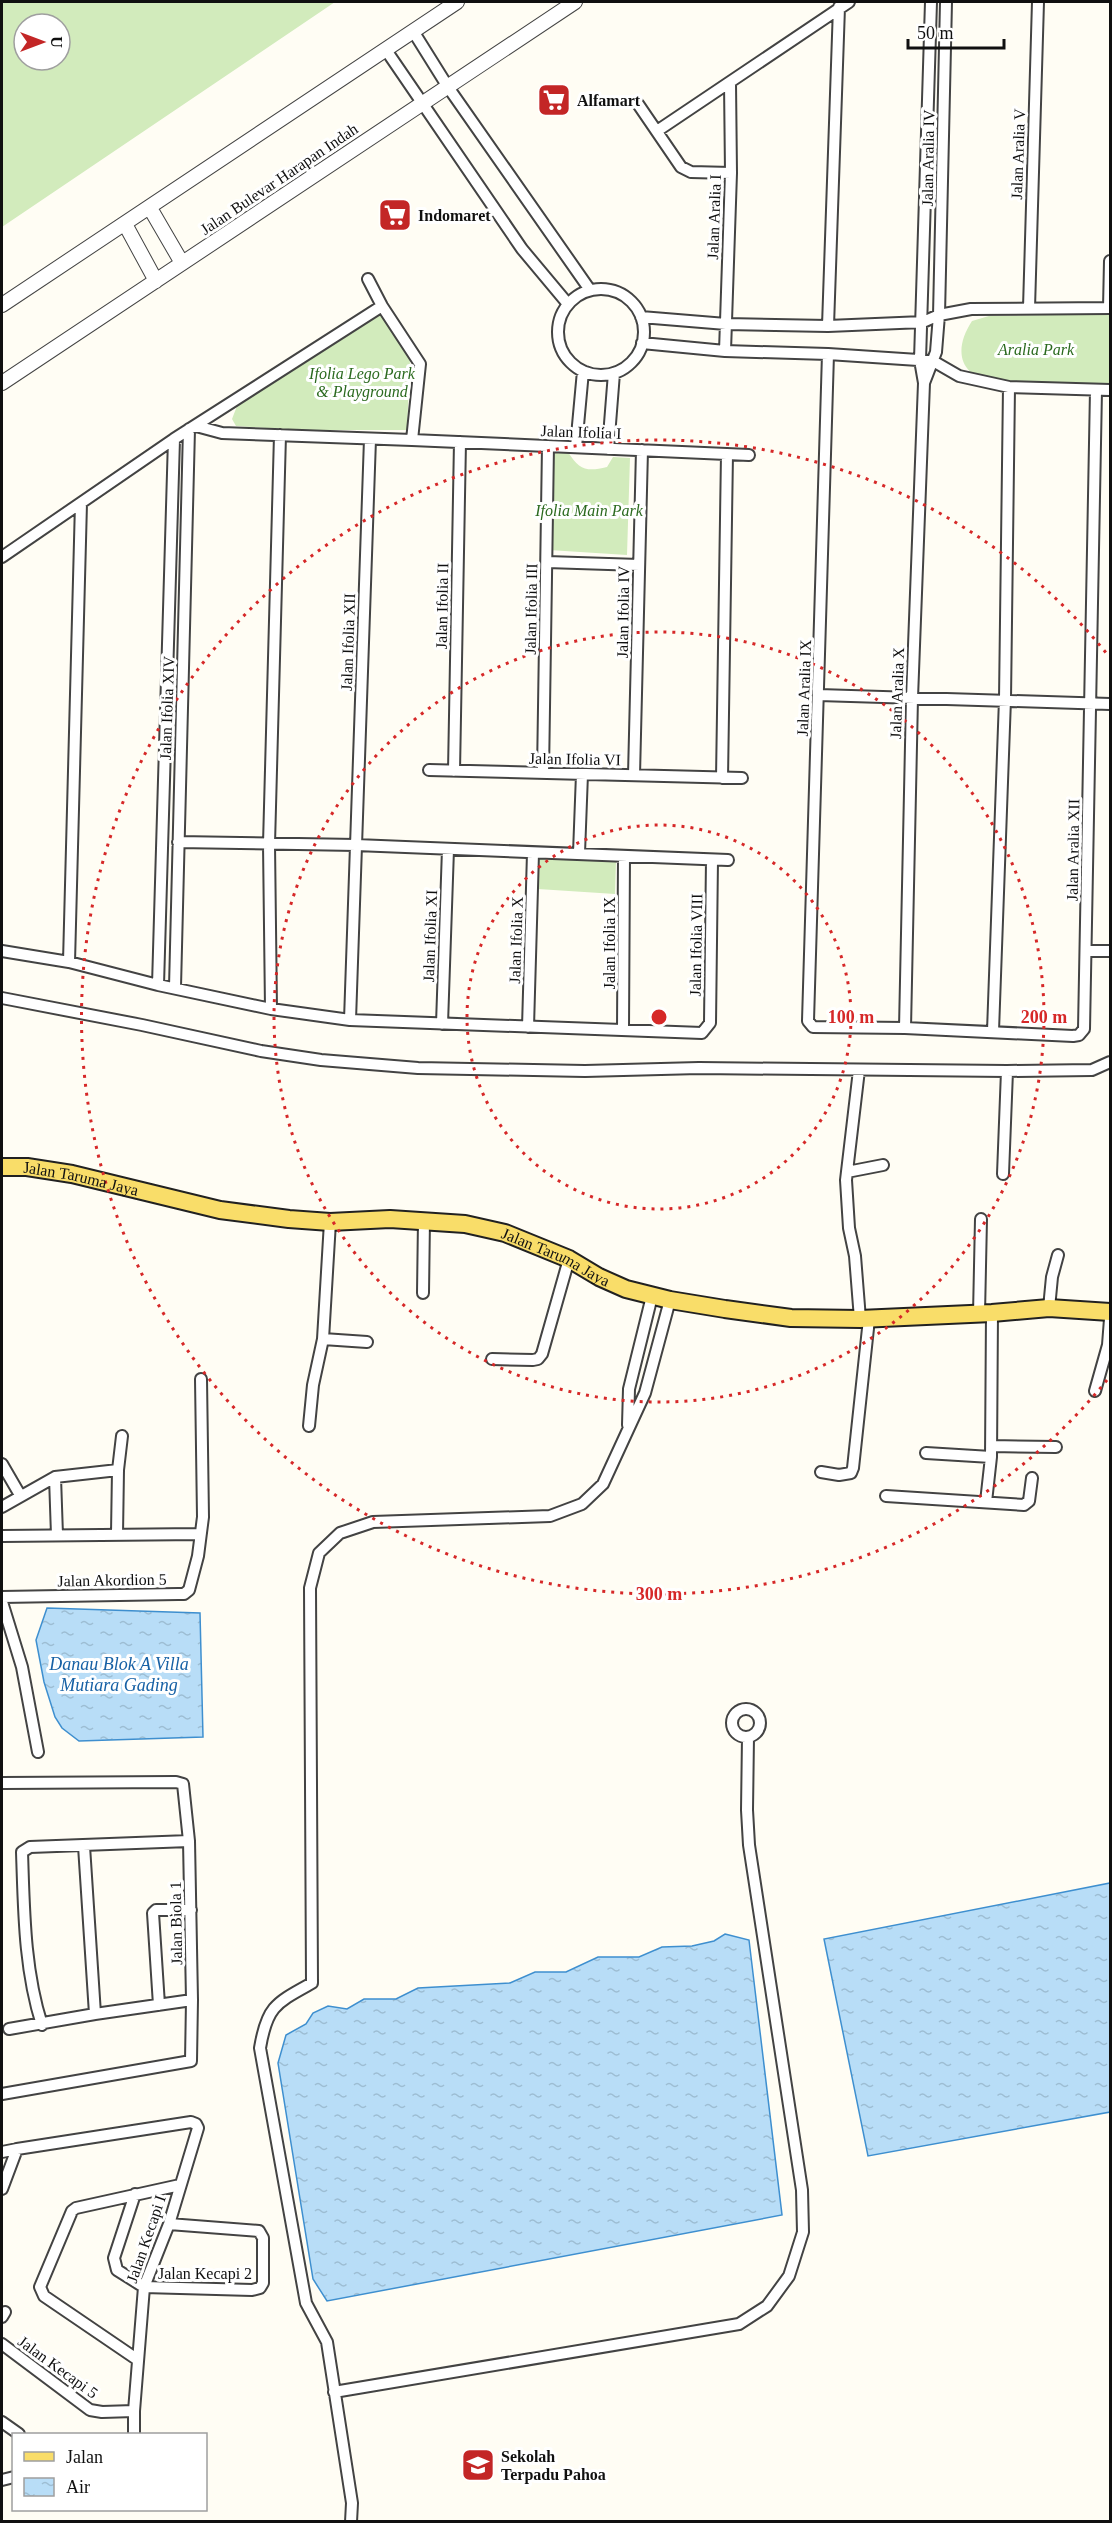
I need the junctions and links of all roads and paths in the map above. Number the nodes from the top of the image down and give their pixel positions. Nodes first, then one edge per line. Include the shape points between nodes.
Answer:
1 (457, 2) edge
2 (575, 2) edge
3 (931, 2) edge
4 (946, 2) edge
5 (1038, 2) edge
6 (844, 4) edge
7 (413, 31) junction
8 (386, 50) junction
9 (730, 84) junction
10 (448, 87) junction
11 (423, 104) junction
12 (638, 104) dead end
13 (657, 131) junction
14 (731, 173) junction
15 (150, 208) junction
16 (125, 224) junction
17 (1110, 261) edge
18 (182, 263) junction
19 (368, 279) dead end
20 (156, 280) junction
21 (590, 290) junction
22 (568, 304) junction
23 (2, 305) edge
24 (382, 306) junction
25 (1029, 308) junction
26 (1110, 308) edge
27 (939, 315) junction
28 (641, 317) junction
29 (923, 322) junction
30 (726, 324) junction
31 (828, 326) junction
32 (642, 343) junction
33 (725, 351) junction
34 (828, 354) junction
35 (920, 360) junction
36 (933, 361) junction
37 (583, 372) junction
38 (614, 373) junction
39 (2, 383) edge
40 (924, 383) junction
41 (1009, 387) junction
42 (1096, 390) junction
43 (1110, 390) edge
44 (193, 427) junction
45 (280, 435) junction
46 (174, 439) junction
47 (370, 440) junction
48 (412, 440) junction
49 (460, 442) junction
50 (548, 446) junction
51 (576, 447) junction
52 (608, 449) junction
53 (642, 450) junction
54 (727, 454) junction
55 (749, 455) dead end
56 (81, 503) junction
57 (2, 557) edge
58 (547, 561) junction
59 (639, 565) junction
60 (819, 695) junction
61 (912, 698) junction
62 (1005, 699) junction
63 (1090, 704) junction
64 (1110, 704) edge
65 (429, 770) dead end
66 (454, 771) junction
67 (543, 773) junction
68 (582, 774) junction
69 (634, 775) junction
70 (722, 778) junction
71 (742, 778) dead end
72 (178, 842) junction
73 (269, 844) junction
74 (356, 845) junction
75 (448, 849) junction
76 (533, 853) junction
77 (579, 853) junction
78 (624, 856) junction
79 (712, 860) junction
80 (728, 860) dead end
81 (2, 951) edge
82 (1087, 951) junction
83 (1110, 951) edge
84 (69, 962) junction
85 (158, 985) junction
86 (175, 987) junction
87 (2, 998) edge
88 (271, 1009) junction
89 (350, 1020) junction
90 (808, 1023) joint
91 (442, 1024) junction
92 (528, 1027) junction
93 (905, 1028) junction
94 (623, 1030) junction
95 (993, 1031) junction
96 (1110, 1062) edge
97 (860, 1070) junction
98 (1007, 1071) junction
99 (883, 1165) dead end
100 (2, 1167) edge
101 (847, 1172) junction
102 (1003, 1174) dead end
103 (981, 1219) dead end
104 (424, 1220) junction
105 (330, 1222) junction
106 (1058, 1255) dead end
107 (569, 1259) junction
108 (423, 1293) dead end
109 (652, 1296) junction
110 (670, 1300) junction
111 (1049, 1308) junction
112 (1110, 1312) edge
113 (986, 1313) junction
114 (865, 1319) junction
115 (1110, 1319) edge
116 (323, 1339) junction
117 (367, 1342) dead end
118 (492, 1359) dead end
119 (633, 1370) junction
120 (650, 1374) junction
121 (201, 1379) dead end
122 (1095, 1391) dead end
123 (309, 1426) dead end
124 (628, 1432) junction
125 (122, 1436) dead end
126 (1056, 1447) dead end
127 (991, 1451) junction
128 (926, 1453) dead end
129 (2, 1464) edge
130 (118, 1470) junction
131 (821, 1472) dead end
132 (55, 1477) junction
133 (1032, 1478) dead end
134 (20, 1495) junction
135 (886, 1496) dead end
136 (986, 1502) junction
137 (2, 1507) edge
138 (117, 1534) junction
139 (201, 1534) junction
140 (57, 1535) junction
141 (2, 1536) edge
142 (2, 1597) edge
143 (2, 1602) edge
144 (748, 1737) dead end
145 (38, 1752) dead end
146 (2, 1783) edge
147 (189, 1841) junction
148 (84, 1846) junction
149 (191, 1910) junction
150 (192, 2000) junction
151 (159, 2005) junction
152 (94, 2014) junction
153 (42, 2025) junction
154 (9, 2030) dead end
155 (2, 2094) edge
156 (17, 2149) junction
157 (2, 2152) edge
158 (180, 2185) junction
159 (2, 2189) edge
160 (135, 2194) junction
161 (169, 2224) junction
162 (144, 2288) junction
163 (2, 2343) edge
164 (138, 2360) junction
165 (334, 2392) junction
166 (134, 2411) junction
167 (2, 2422) edge
168 (18, 2433) edge
169 (134, 2433) edge
170 (351, 2522) edge

1 - 7 street
2 - 10 street, Jalan Bulevar Harapan Indah
3 - 29 street, Jalan Aralia X
4 - 27 street, Jalan Aralia IV
5 - 25 street, Jalan Aralia V
6 - 9 street
6 - 31 street
7 - 8 street
7 - 10 street
8 - 11 street
8 - 15 street
9 - 13 street
9 - 14 street, Jalan Aralia I
10 - 11 street, Jalan Bulevar Harapan Indah
10 - 21 street
11 - 18 street, Jalan Bulevar Harapan Indah
11 - 22 street via 522,249
12 - 13 street
13 - 14 street via 681,167 691,172
14 - 30 street, Jalan Aralia I
15 - 16 street
15 - 18 street
16 - 20 street
16 - 23 street
17 - 26 street
18 - 20 street, Jalan Bulevar Harapan Indah
19 - 24 street
20 - 39 street, Jalan Bulevar Harapan Indah
21 - 22 street
21 - 28 street via 606,289 620,294
22 - 37 street via 560,318 561,349
24 - 44 street
24 - 48 street via 420,364
25 - 26 street
25 - 27 street via 970,309
27 - 29 street
27 - 36 street, Jalan Aralia IV
28 - 30 street
28 - 32 street
29 - 31 street
29 - 35 street, Jalan Aralia X
30 - 31 street
30 - 33 street, Jalan Aralia I
32 - 33 street
32 - 38 street via 627,366
33 - 34 street
34 - 35 street
34 - 60 street, Jalan Aralia IX
35 - 36 street
35 - 40 street, Jalan Aralia X
36 - 40 street, Jalan Aralia IV
36 - 41 street via 959,376
37 - 38 street
37 - 51 street
38 - 52 street
40 - 61 street, Jalan Aralia X
41 - 42 street
41 - 62 street
42 - 43 street
42 - 63 street, Jalan Aralia XII
44 - 45 street, Jalan Ifolia I via 222,434
44 - 46 street
44 - 72 street, Jalan Ifolia XIV
45 - 47 street, Jalan Ifolia I
45 - 73 street
46 - 56 street
46 - 85 street, Jalan Ifolia XIV
47 - 48 street, Jalan Ifolia I
47 - 74 street, Jalan Ifolia XII
48 - 49 street, Jalan Ifolia I
49 - 50 street, Jalan Ifolia I
49 - 66 street, Jalan Ifolia II
50 - 51 street, Jalan Ifolia I
50 - 58 street, Jalan Ifolia III
51 - 52 street, Jalan Ifolia I
52 - 53 street, Jalan Ifolia I
53 - 54 street, Jalan Ifolia I
53 - 59 street, Jalan Ifolia IV
54 - 55 street, Jalan Ifolia I
54 - 70 street
56 - 57 street
56 - 84 street
58 - 59 street
58 - 67 street, Jalan Ifolia III
59 - 69 street, Jalan Ifolia IV
60 - 61 street
60 - 90 street, Jalan Aralia IX
61 - 62 street
61 - 93 street, Jalan Aralia X
62 - 63 street
62 - 95 street
63 - 64 street
63 - 82 street, Jalan Aralia XII
65 - 66 street, Jalan Ifolia VI
66 - 67 street, Jalan Ifolia VI
67 - 68 street, Jalan Ifolia VI
68 - 69 street, Jalan Ifolia VI
68 - 77 street
69 - 70 street, Jalan Ifolia VI
70 - 71 street, Jalan Ifolia VI
72 - 73 street
72 - 86 street, Jalan Ifolia XIV
73 - 74 street
73 - 88 street
74 - 75 street
74 - 89 street, Jalan Ifolia XII
75 - 76 street
75 - 91 street, Jalan Ifolia XI
76 - 77 street
76 - 92 street, Jalan Ifolia X
77 - 78 street
78 - 79 street
78 - 94 street, Jalan Ifolia IX
79 - 80 street
79 - 94 street, Jalan Ifolia VIII via 707,1030
81 - 84 street
82 - 83 street
82 - 95 street, Jalan Aralia XII via 1083,1032 1073,1036
84 - 85 street
85 - 86 street
86 - 88 street
87 - 97 street via 261,1052 321,1060 418,1068 553,1071
88 - 89 street
89 - 91 street
90 - 93 street, Jalan Aralia XII via 813,1027
91 - 92 street
92 - 94 street
93 - 95 street, Jalan Aralia XII
96 - 98 street via 1092,1070
97 - 98 street
97 - 101 street
98 - 102 street
99 - 101 street
100 - 105 main road, Jalan Taruma Jaya via 72,1174 220,1210
101 - 114 street via 849,1228
103 - 113 street
104 - 105 main road, Jalan Taruma Jaya
104 - 107 main road, Jalan Taruma Jaya via 505,1233
104 - 108 street
105 - 116 street
106 - 111 street
107 - 109 main road, Jalan Taruma Jaya via 599,1277
107 - 118 street via 542,1354 533,1360
109 - 110 main road, Jalan Taruma Jaya
109 - 119 street
110 - 114 main road, Jalan Taruma Jaya via 791,1318
110 - 120 street
111 - 112 main road, Jalan Taruma Jaya
111 - 113 main road, Jalan Taruma Jaya
113 - 114 main road, Jalan Taruma Jaya
113 - 127 street
114 - 131 street via 853,1467 845,1475
115 - 122 street via 1108,1345
116 - 117 street
116 - 123 street
119 - 120 street
119 - 124 street
120 - 124 street
121 - 139 street, Jalan Akordion 5
124 - 165 street via 603,1484 582,1504 550,1516 373,1522 340,1533 320,1553 310,1588 312,1983 278,2002 264,2023 260,2048 306,2303 327,2342
125 - 130 street
126 - 127 street
127 - 128 street
127 - 136 street
129 - 134 street
130 - 132 street
130 - 138 street
132 - 134 street
132 - 140 street
133 - 136 street via 1029,1501 1024,1505
134 - 137 street
135 - 136 street
138 - 139 street
138 - 140 street
139 - 142 street, Jalan Akordion 5 via 189,1590 184,1594
140 - 141 street
143 - 145 street via 22,1667
144 - 165 street via 749,1845 802,2190 803,2232 789,2276 767,2306 739,2324
146 - 147 street, Jalan Biola 1 via 176,1782 183,1785
147 - 148 street
147 - 149 street, Jalan Biola 1
148 - 152 street
148 - 153 street via 30,1847 22,1852 25,1930
149 - 150 street, Jalan Biola 1
149 - 151 street via 153,1913
150 - 151 street
150 - 155 street, Jalan Biola 1 via 191,2061
151 - 152 street
152 - 153 street
153 - 154 street
156 - 157 street
156 - 158 street, Jalan Kecapi I via 191,2122 198,2128
156 - 159 street
158 - 160 street
158 - 161 street, Jalan Kecapi I
160 - 162 street via 114,2258 117,2270
160 - 164 street via 72,2211 40,2287 44,2296
161 - 162 street, Jalan Kecapi I
161 - 162 street, Jalan Kecapi 2 via 259,2231 263,2238 263,2283 252,2290
162 - 164 street, Jalan Kecapi I
163 - 166 street, Jalan Kecapi 5 via 90,2410
164 - 166 street, Jalan Kecapi I
165 - 170 street via 352,2503
166 - 169 street, Jalan Kecapi I
167 - 168 street

